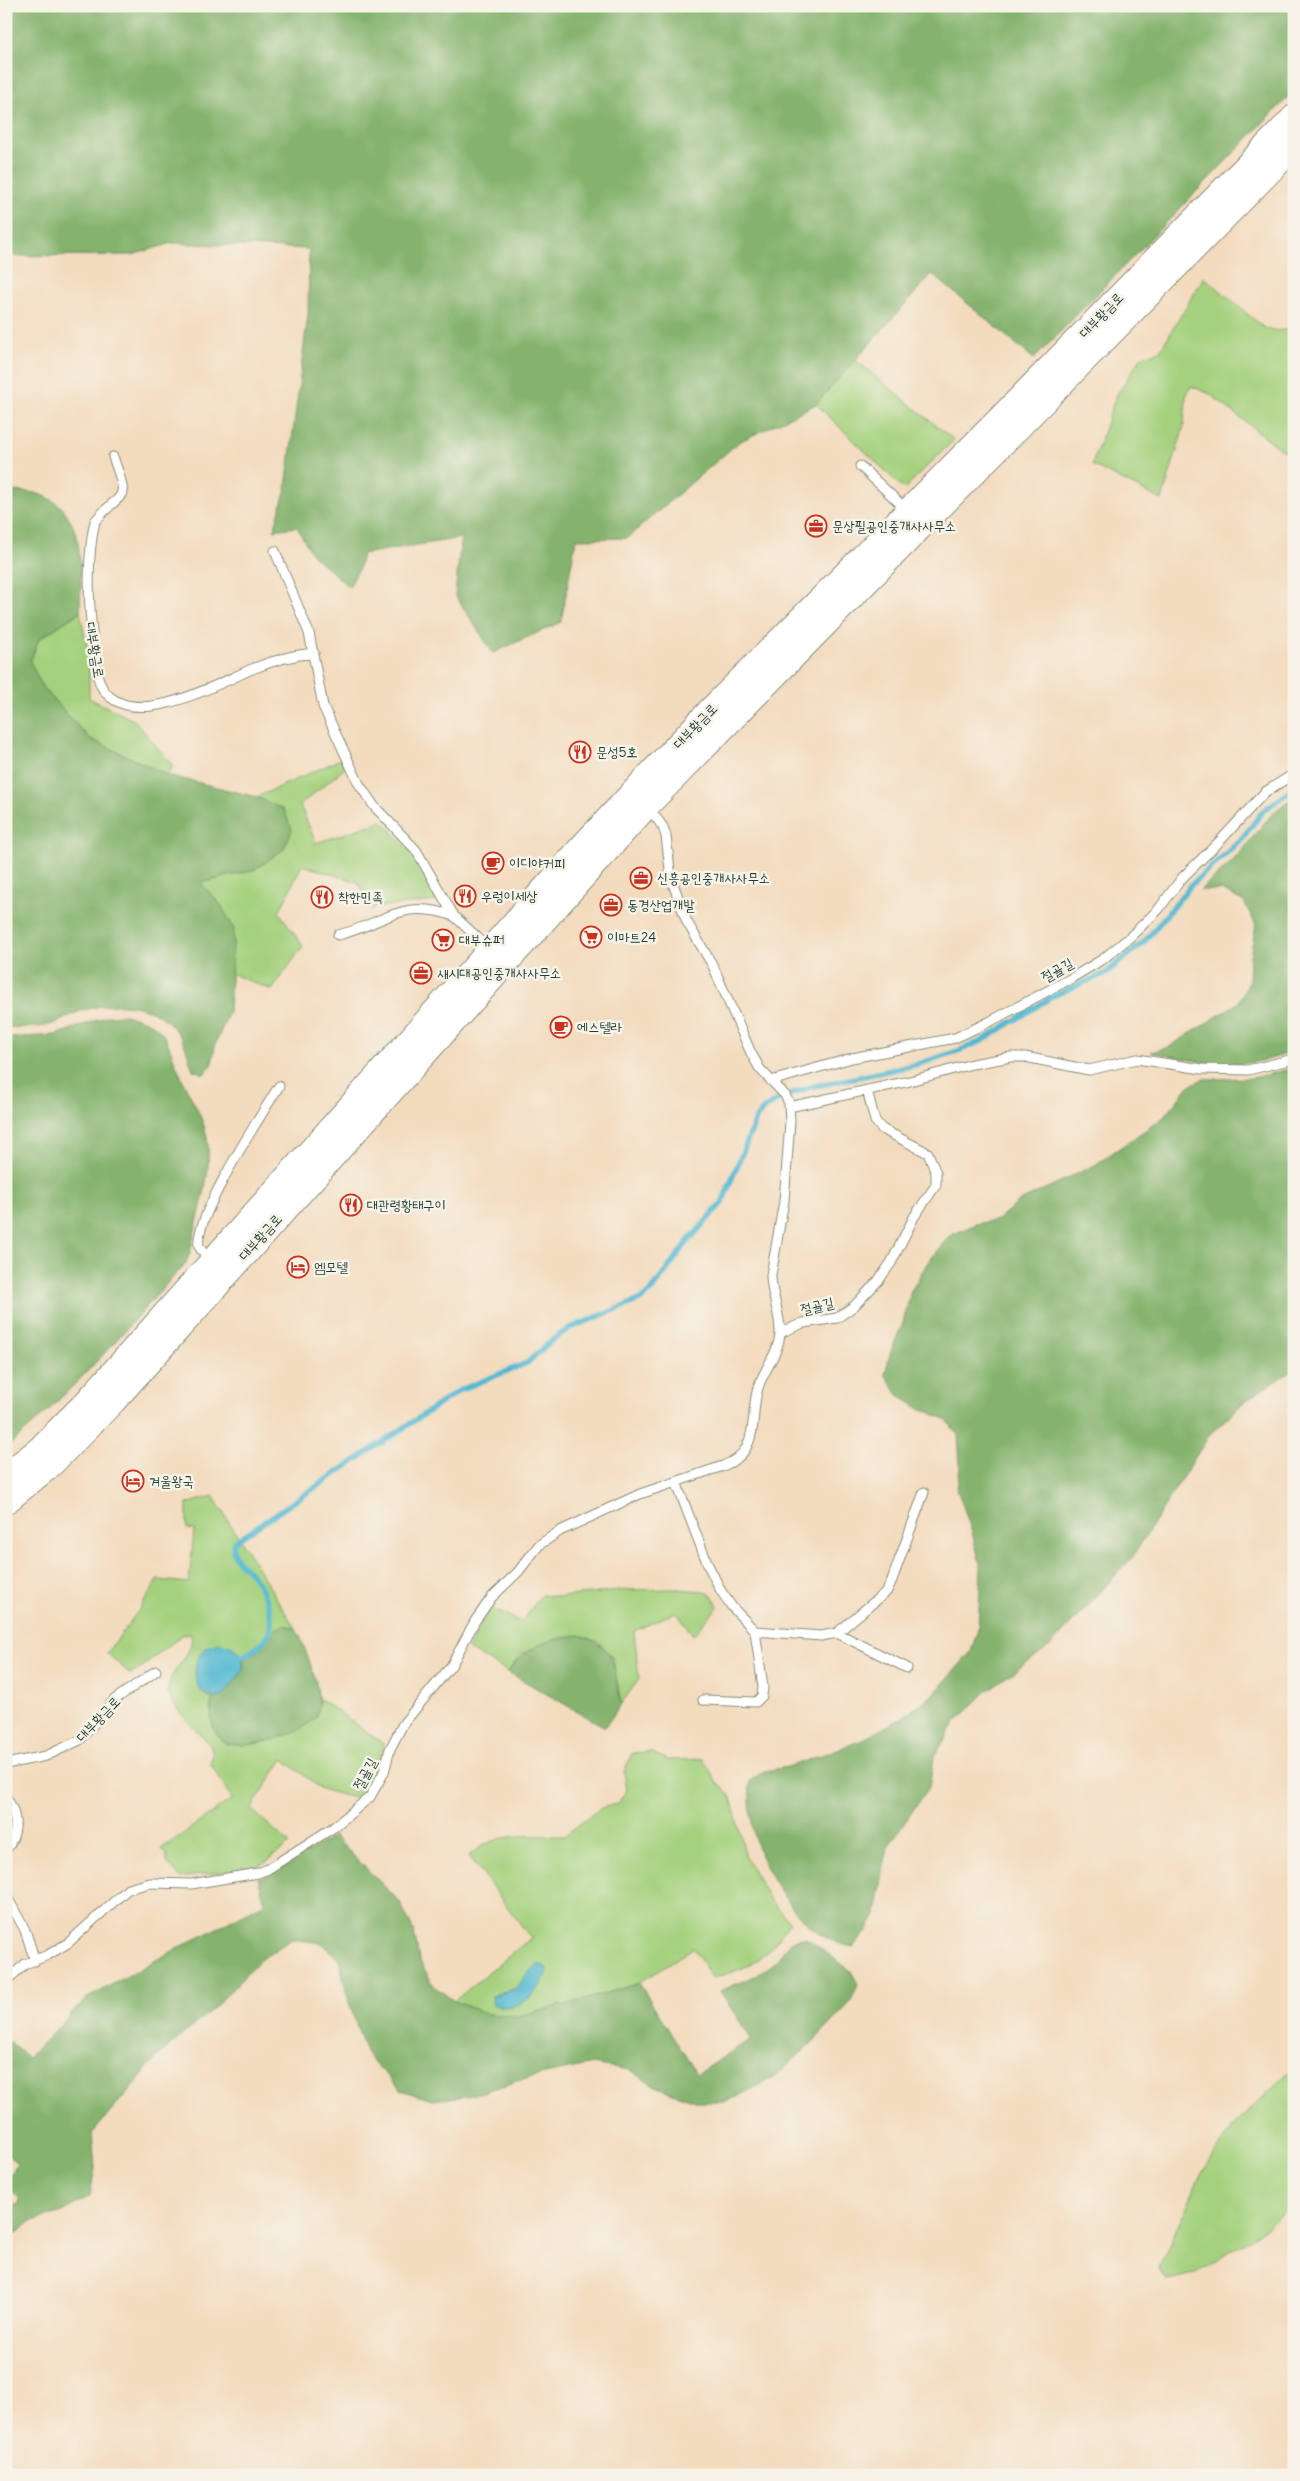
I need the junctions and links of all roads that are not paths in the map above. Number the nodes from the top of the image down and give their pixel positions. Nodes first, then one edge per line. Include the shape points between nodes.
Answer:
1 (1294, 118) edge
2 (1294, 147) edge
3 (113, 458) dead end
4 (860, 466) dead end
5 (915, 518) junction
6 (275, 552) dead end
7 (314, 652) junction
8 (1294, 774) edge
9 (640, 799) junction
10 (454, 916) junction
11 (338, 935) dead end
12 (499, 957) junction
13 (1294, 1059) edge
14 (771, 1081) junction
15 (279, 1086) dead end
16 (866, 1090) junction
17 (789, 1107) junction
18 (212, 1261) junction
19 (780, 1333) junction
20 (6, 1475) edge
21 (676, 1482) junction
22 (924, 1492) dead end
23 (6, 1502) edge
24 (755, 1631) junction
25 (837, 1633) junction
26 (907, 1668) dead end
27 (156, 1671) dead end
28 (704, 1700) dead end
29 (6, 1764) edge
30 (6, 1797) edge
31 (6, 1850) edge
32 (6, 1895) edge
33 (35, 1961) junction
34 (6, 1981) edge

1 - 5 main road, 대부황금로
2 - 5 main road, 대부황금로
3 - 7 lane, 대부황금로 via 123,484 122,493 119,500 95,522 89,610 100,684 107,694 127,705 152,706 186,697 278,660
4 - 5 lane
5 - 9 main road, 대부황금로 via 711,709
6 - 7 lane
7 - 10 lane via 323,706 359,784 374,806 416,850
8 - 14 lane, 절골길 via 1265,792 1130,937 1103,959 1070,979 955,1038 852,1058
9 - 12 main road, 대부황금로
9 - 14 lane via 663,828 671,878 687,922 712,966 750,1053
10 - 11 lane via 424,909 407,910
10 - 12 lane
12 - 18 main road, 대부황금로
12 - 23 main road, 대부황금로 via 372,1111 100,1416 50,1466
13 - 16 lane via 1248,1070 1202,1069 1137,1059 1089,1070 1011,1057
14 - 17 lane via 785,1095
15 - 18 lane via 208,1208 199,1245
16 - 17 lane
16 - 19 lane, 절골길 via 875,1121 882,1129 928,1153 936,1173 936,1185 914,1217 891,1263 854,1306 837,1318 803,1323
17 - 19 lane, 절골길 via 784,1201 771,1275
18 - 20 main road, 대부황금로 via 81,1407 39,1449
19 - 21 lane, 절골길 via 758,1388 745,1450 733,1462
21 - 24 lane via 721,1591
21 - 33 lane, 절골길 via 640,1494 569,1527 539,1545 475,1621 451,1666 403,1724 378,1786 348,1818 258,1873 191,1884 150,1883 128,1889 68,1943
22 - 25 lane via 886,1591
24 - 25 lane via 821,1636
24 - 28 lane via 762,1696 756,1702 747,1703
25 - 26 lane
27 - 29 lane, 대부황금로 via 114,1700 80,1740 46,1756
30 - 31 lane via 13,1807 16,1826 14,1839
32 - 33 lane via 25,1930
33 - 34 lane, 절골길 via 25,1964

